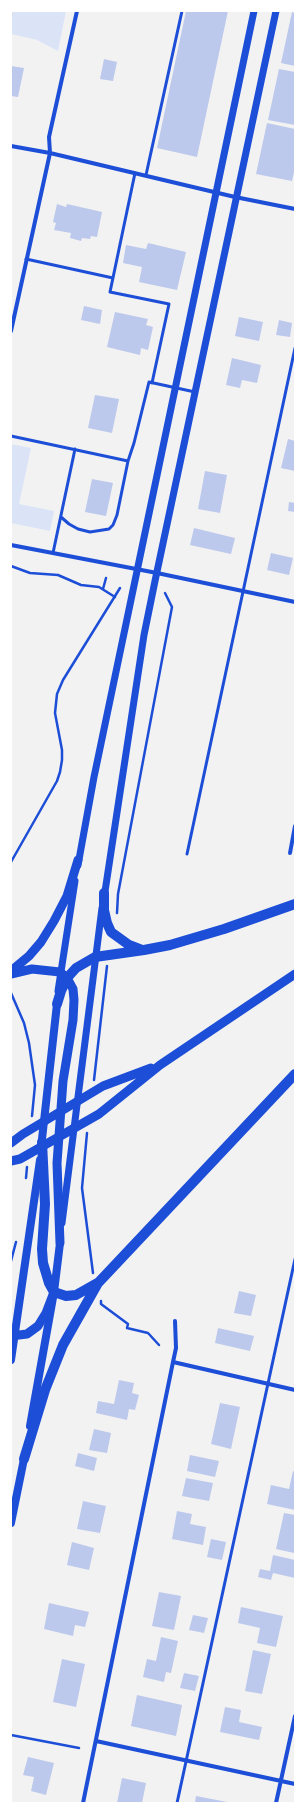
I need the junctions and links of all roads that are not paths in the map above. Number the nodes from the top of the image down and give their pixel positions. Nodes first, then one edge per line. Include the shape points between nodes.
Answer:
1 (76, 11) edge
2 (182, 11) edge
3 (254, 11) edge
4 (276, 11) edge
5 (11, 146) edge
6 (50, 153) junction
7 (135, 173) junction
8 (146, 175) junction
9 (217, 192) junction
10 (236, 197) junction
11 (295, 209) edge
12 (26, 259) junction
13 (113, 278) junction
14 (11, 331) edge
15 (295, 348) edge
16 (152, 383) junction
17 (176, 388) junction
18 (194, 392) junction
19 (11, 436) edge
20 (75, 449) junction
21 (128, 461) junction
22 (61, 517) junction
23 (11, 545) edge
24 (53, 553) junction
25 (137, 569) junction
26 (157, 573) junction
27 (242, 591) junction
28 (295, 602) edge
29 (295, 826) edge
30 (290, 853) dead end
31 (187, 854) dead end
32 (78, 860) junction
33 (104, 893) junction
34 (295, 904) edge
35 (144, 950) junction
36 (95, 957) junction
37 (11, 971) edge
38 (11, 974) edge
39 (295, 974) edge
40 (64, 975) junction
41 (57, 1004) joint
42 (160, 1065) junction
43 (295, 1074) edge
44 (42, 1142) junction
45 (11, 1143) edge
46 (15, 1160) edge
47 (60, 1243) junction
48 (295, 1259) edge
49 (99, 1282) junction
50 (54, 1292) junction
51 (175, 1321) dead end
52 (13, 1336) edge
53 (11, 1360) edge
54 (173, 1362) junction
55 (268, 1384) junction
56 (295, 1390) edge
57 (24, 1459) junction
58 (11, 1524) edge
59 (295, 1716) edge
60 (96, 1741) junction
61 (185, 1761) junction
62 (281, 1781) junction
63 (295, 1784) edge
64 (83, 1803) edge
65 (177, 1803) edge
66 (276, 1803) edge

1 - 6 street via 49,137
2 - 8 lane
3 - 9 street
4 - 10 street
5 - 6 street
6 - 7 street
6 - 12 street
7 - 8 street
7 - 13 lane
8 - 9 street
9 - 10 street
9 - 17 street
10 - 11 street
10 - 18 street
12 - 13 lane
12 - 14 street
13 - 16 lane via 110,292 169,304
15 - 27 lane
16 - 17 lane
16 - 21 lane via 150,382
17 - 18 lane
17 - 25 street
18 - 26 street
19 - 20 lane
20 - 21 lane
20 - 22 lane
21 - 22 lane via 117,515 109,529 90,532 78,529
22 - 24 lane
23 - 24 street
24 - 25 street
25 - 26 street
25 - 32 street
26 - 27 street
26 - 33 street via 144,635
27 - 28 street
27 - 31 lane
29 - 30 street
32 - 37 highway via 67,896 54,921 29,956
32 - 40 street
33 - 35 highway via 104,910 112,932 129,945
33 - 36 street
34 - 35 highway via 224,930
35 - 36 highway
36 - 40 highway
36 - 47 street
38 - 40 highway via 32,970
39 - 42 highway
40 - 41 highway
40 - 47 highway via 73,989 74,1000 63,1081 57,1163
41 - 44 main road
42 - 45 highway via 103,1086
42 - 46 highway via 99,1114
43 - 49 highway
44 - 50 highway via 45,1204 42,1249 47,1279
44 - 52 main road
47 - 50 main road
48 - 55 lane
49 - 50 highway via 76,1295 66,1296
49 - 57 highway via 63,1345 45,1390
50 - 52 highway via 38,1326 27,1334
50 - 57 main road
51 - 54 street via 176,1348
52 - 53 main road
54 - 55 street
54 - 60 street
55 - 56 street
55 - 61 lane
57 - 58 main road
59 - 62 street
60 - 61 street
60 - 64 street
61 - 62 street
61 - 65 lane
62 - 63 street
62 - 66 street

